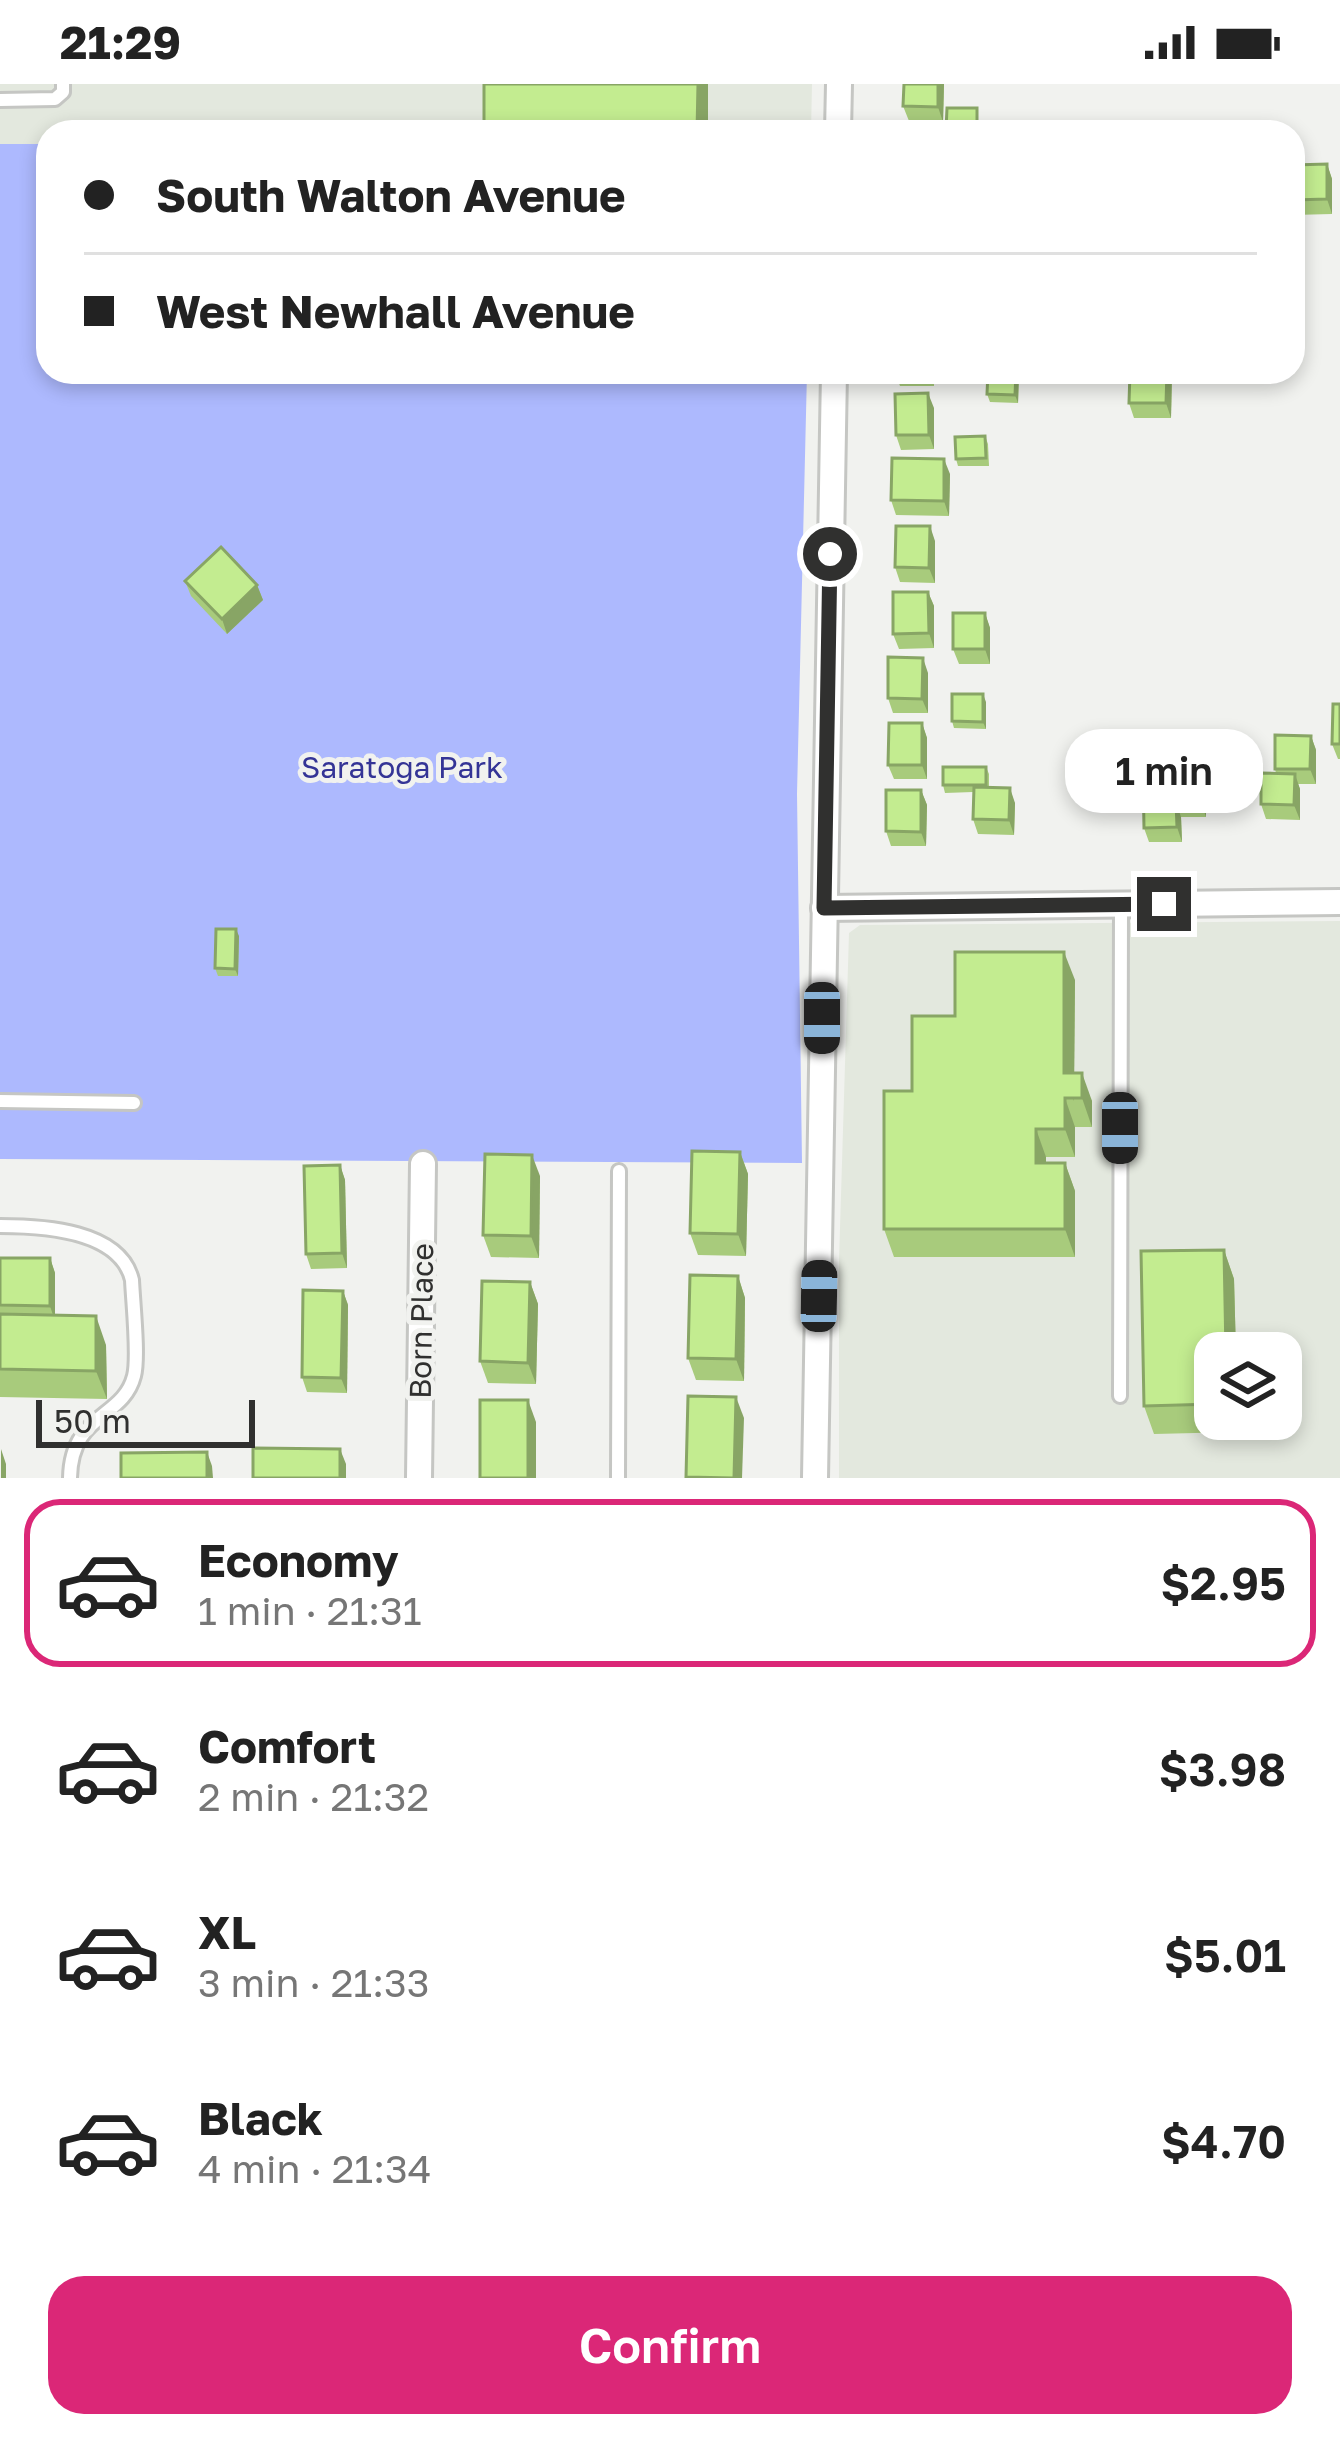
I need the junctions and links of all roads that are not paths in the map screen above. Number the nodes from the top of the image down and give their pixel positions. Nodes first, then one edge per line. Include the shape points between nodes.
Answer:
1 (63, 84) edge
2 (839, 84) edge
3 (0, 100) edge
4 (838, 120) edge
5 (834, 384) edge
6 (1340, 902) edge
7 (1120, 904) junction
8 (824, 908) junction
9 (0, 1101) edge
10 (134, 1103) dead end
11 (423, 1164) dead end
12 (619, 1171) dead end
13 (0, 1226) edge
14 (1120, 1396) dead end
15 (70, 1478) edge
16 (419, 1478) edge
17 (618, 1478) edge
18 (815, 1478) edge

1 - 3 lane via 56,99
2 - 4 street
5 - 8 street
6 - 7 street
7 - 8 street
7 - 14 lane
8 - 18 street
9 - 10 lane
11 - 16 street, Born Place
12 - 17 lane
13 - 15 lane via 73,1234 128,1264 134,1377 80,1433

